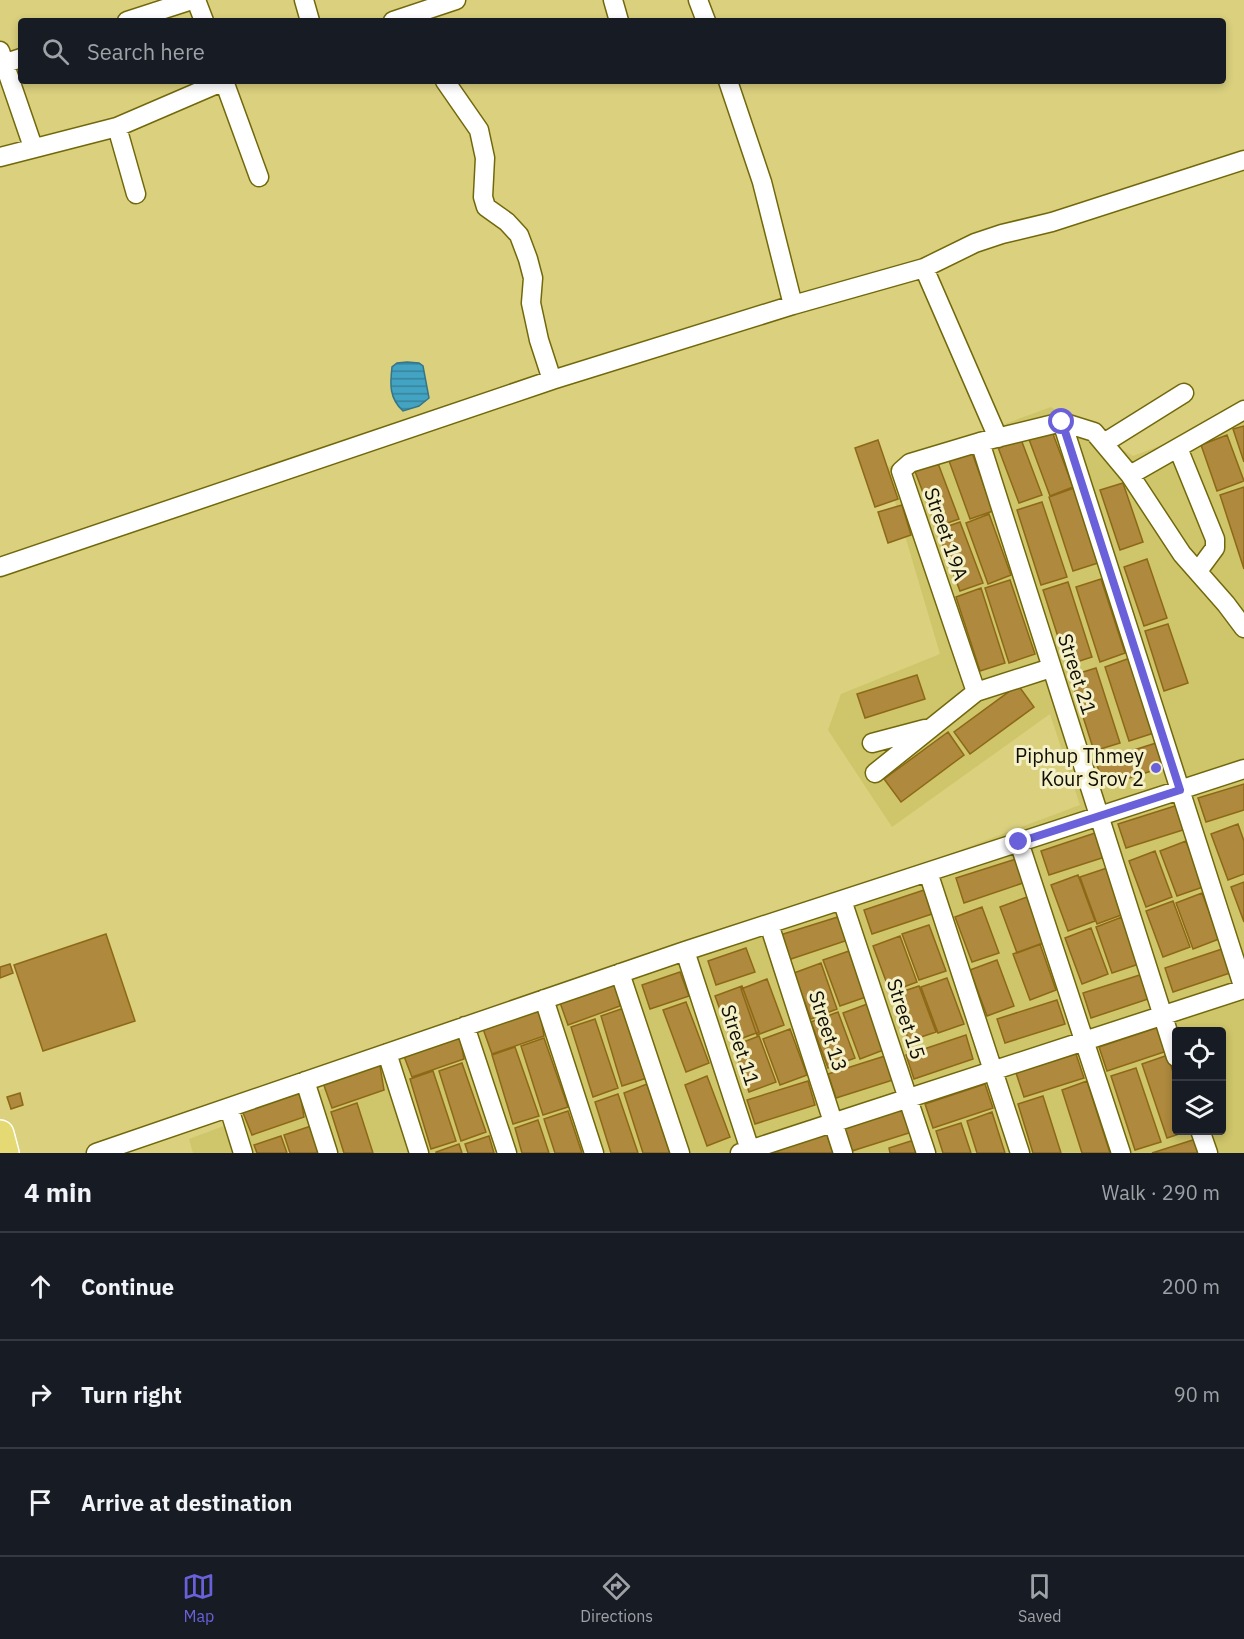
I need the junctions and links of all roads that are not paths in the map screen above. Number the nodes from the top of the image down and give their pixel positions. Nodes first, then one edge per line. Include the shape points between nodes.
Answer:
1 (192, 0) edge
2 (196, 0) edge
3 (304, 0) edge
4 (456, 0) edge
5 (613, 0) edge
6 (698, 0) edge
7 (412, 12) edge
8 (136, 18) edge
9 (203, 18) edge
10 (309, 18) edge
11 (618, 18) edge
12 (705, 18) edge
13 (6, 59) edge
14 (217, 84) edge
15 (225, 84) edge
16 (447, 84) edge
17 (729, 84) edge
18 (117, 127) junction
19 (33, 147) junction
20 (0, 157) edge
21 (1244, 160) edge
22 (259, 177) dead end
23 (136, 194) dead end
24 (924, 268) junction
25 (793, 305) junction
26 (552, 380) junction
27 (1184, 393) dead end
28 (1244, 410) edge
29 (1062, 422) junction
30 (998, 438) junction
31 (980, 442) junction
32 (1104, 443) junction
33 (1178, 448) junction
34 (1130, 475) junction
35 (0, 567) edge
36 (1198, 571) junction
37 (1244, 628) edge
38 (1051, 668) junction
39 (976, 692) junction
40 (932, 727) junction
41 (872, 743) dead end
42 (1244, 769) edge
43 (875, 773) dead end
44 (1180, 790) junction
45 (1098, 816) junction
46 (1019, 842) junction
47 (928, 872) junction
48 (842, 900) junction
49 (769, 924) junction
50 (685, 951) junction
51 (620, 973) junction
52 (544, 999) junction
53 (1163, 1015) junction
54 (465, 1026) junction
55 (1084, 1041) junction
56 (1172, 1044) edge
57 (387, 1053) junction
58 (993, 1071) junction
59 (305, 1082) junction
60 (908, 1098) junction
61 (229, 1108) junction
62 (834, 1122) junction
63 (0, 1134) edge
64 (1201, 1135) edge
65 (747, 1152) edge
66 (5, 1153) edge
67 (96, 1153) edge
68 (243, 1153) edge
69 (328, 1153) edge
70 (419, 1153) edge
71 (507, 1153) edge
72 (594, 1153) edge
73 (680, 1153) edge
74 (843, 1153) edge
75 (926, 1153) edge
76 (1020, 1153) edge
77 (1121, 1153) edge
78 (1208, 1153) edge

1 - 8 street
2 - 9 street
3 - 10 street
4 - 7 street
5 - 11 street
6 - 12 street
13 - 19 street
14 - 18 street
15 - 22 street
16 - 26 street via 479,130 485,158 486,207 519,235 528,259 533,278 531,303
17 - 25 street via 762,182
18 - 19 street
18 - 23 street
19 - 20 street
21 - 24 street via 975,243
24 - 25 street
24 - 30 street
25 - 26 street
26 - 35 street
27 - 32 street
28 - 33 street
29 - 30 street
29 - 32 street via 1094,432
29 - 44 street
30 - 31 street
31 - 38 street, Street 21
31 - 39 street, Street 19A via 910,463 901,471
32 - 34 street
33 - 34 street
33 - 36 street via 1215,539 1215,548
34 - 36 street via 1182,554
36 - 37 street
38 - 39 street
38 - 45 street, Street 21
39 - 40 street
40 - 41 street
40 - 43 street
42 - 44 street
44 - 45 street
44 - 53 street via 1244,989
45 - 46 street
45 - 53 street, Street 21
46 - 47 street
46 - 55 street
47 - 48 street
47 - 58 street
48 - 49 street
48 - 60 street, Street 15
49 - 50 street
49 - 62 street, Street 13
50 - 51 street
50 - 65 street, Street 11
51 - 52 street
51 - 73 street
52 - 54 street
52 - 72 street
53 - 55 street
53 - 56 street, Street 21
54 - 57 street
54 - 71 street
55 - 58 street
55 - 77 street
57 - 59 street
57 - 70 street
58 - 60 street
58 - 76 street
59 - 61 street
59 - 69 street
60 - 62 street
60 - 75 street, Street 15
61 - 67 street
61 - 68 street
62 - 65 street
62 - 74 street, Street 13
63 - 66 highway
64 - 78 street

